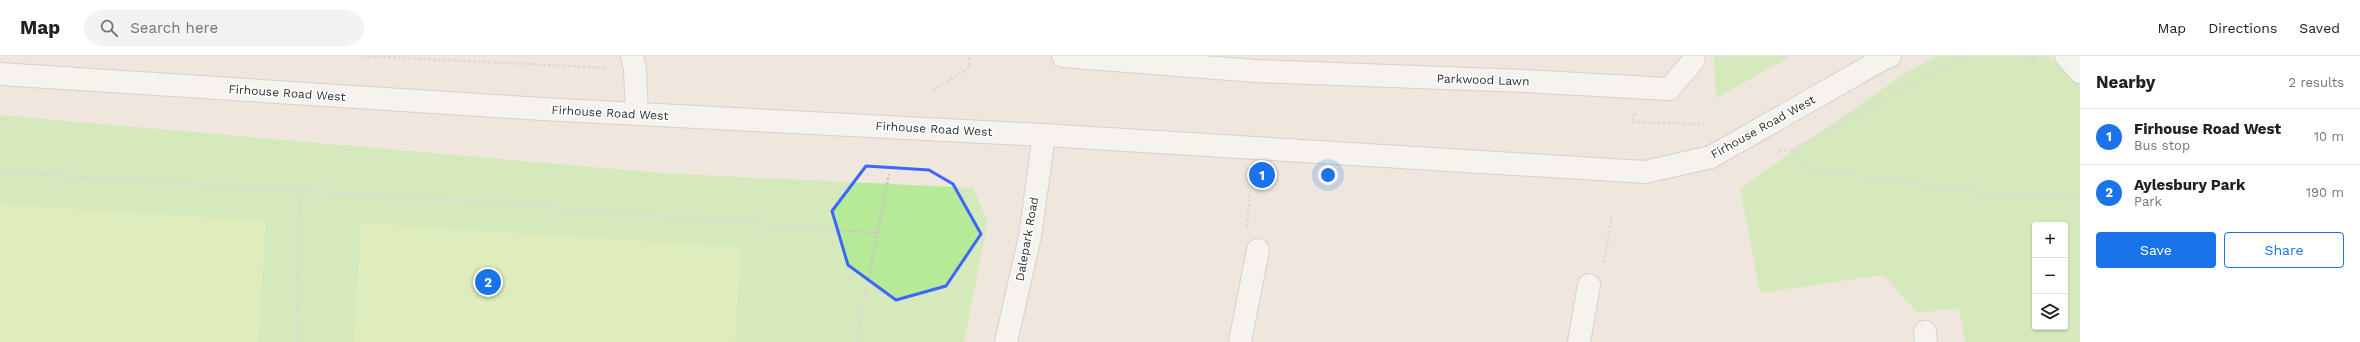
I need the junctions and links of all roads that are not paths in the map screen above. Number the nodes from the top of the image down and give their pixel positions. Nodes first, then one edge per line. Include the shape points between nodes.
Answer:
1 (632, 56) edge
2 (1063, 56) edge
3 (1694, 56) edge
4 (1887, 56) edge
5 (2066, 56) edge
6 (1254, 64) edge
7 (2080, 72) edge
8 (0, 74) edge
9 (636, 114) junction
10 (1044, 134) junction
11 (1258, 250) dead end
12 (1590, 285) dead end
13 (1006, 342) edge
14 (1240, 342) edge
15 (1579, 342) edge

1 - 9 street via 635,70
2 - 6 street
3 - 6 street, Parkwood Lawn via 1693,61 1669,89
4 - 10 street, Firhouse Road West via 1711,157 1645,172
5 - 7 street
8 - 9 street, Firhouse Road West
9 - 10 street, Firhouse Road West
10 - 13 street, Dalepark Road via 1030,236
11 - 14 street
12 - 15 street

